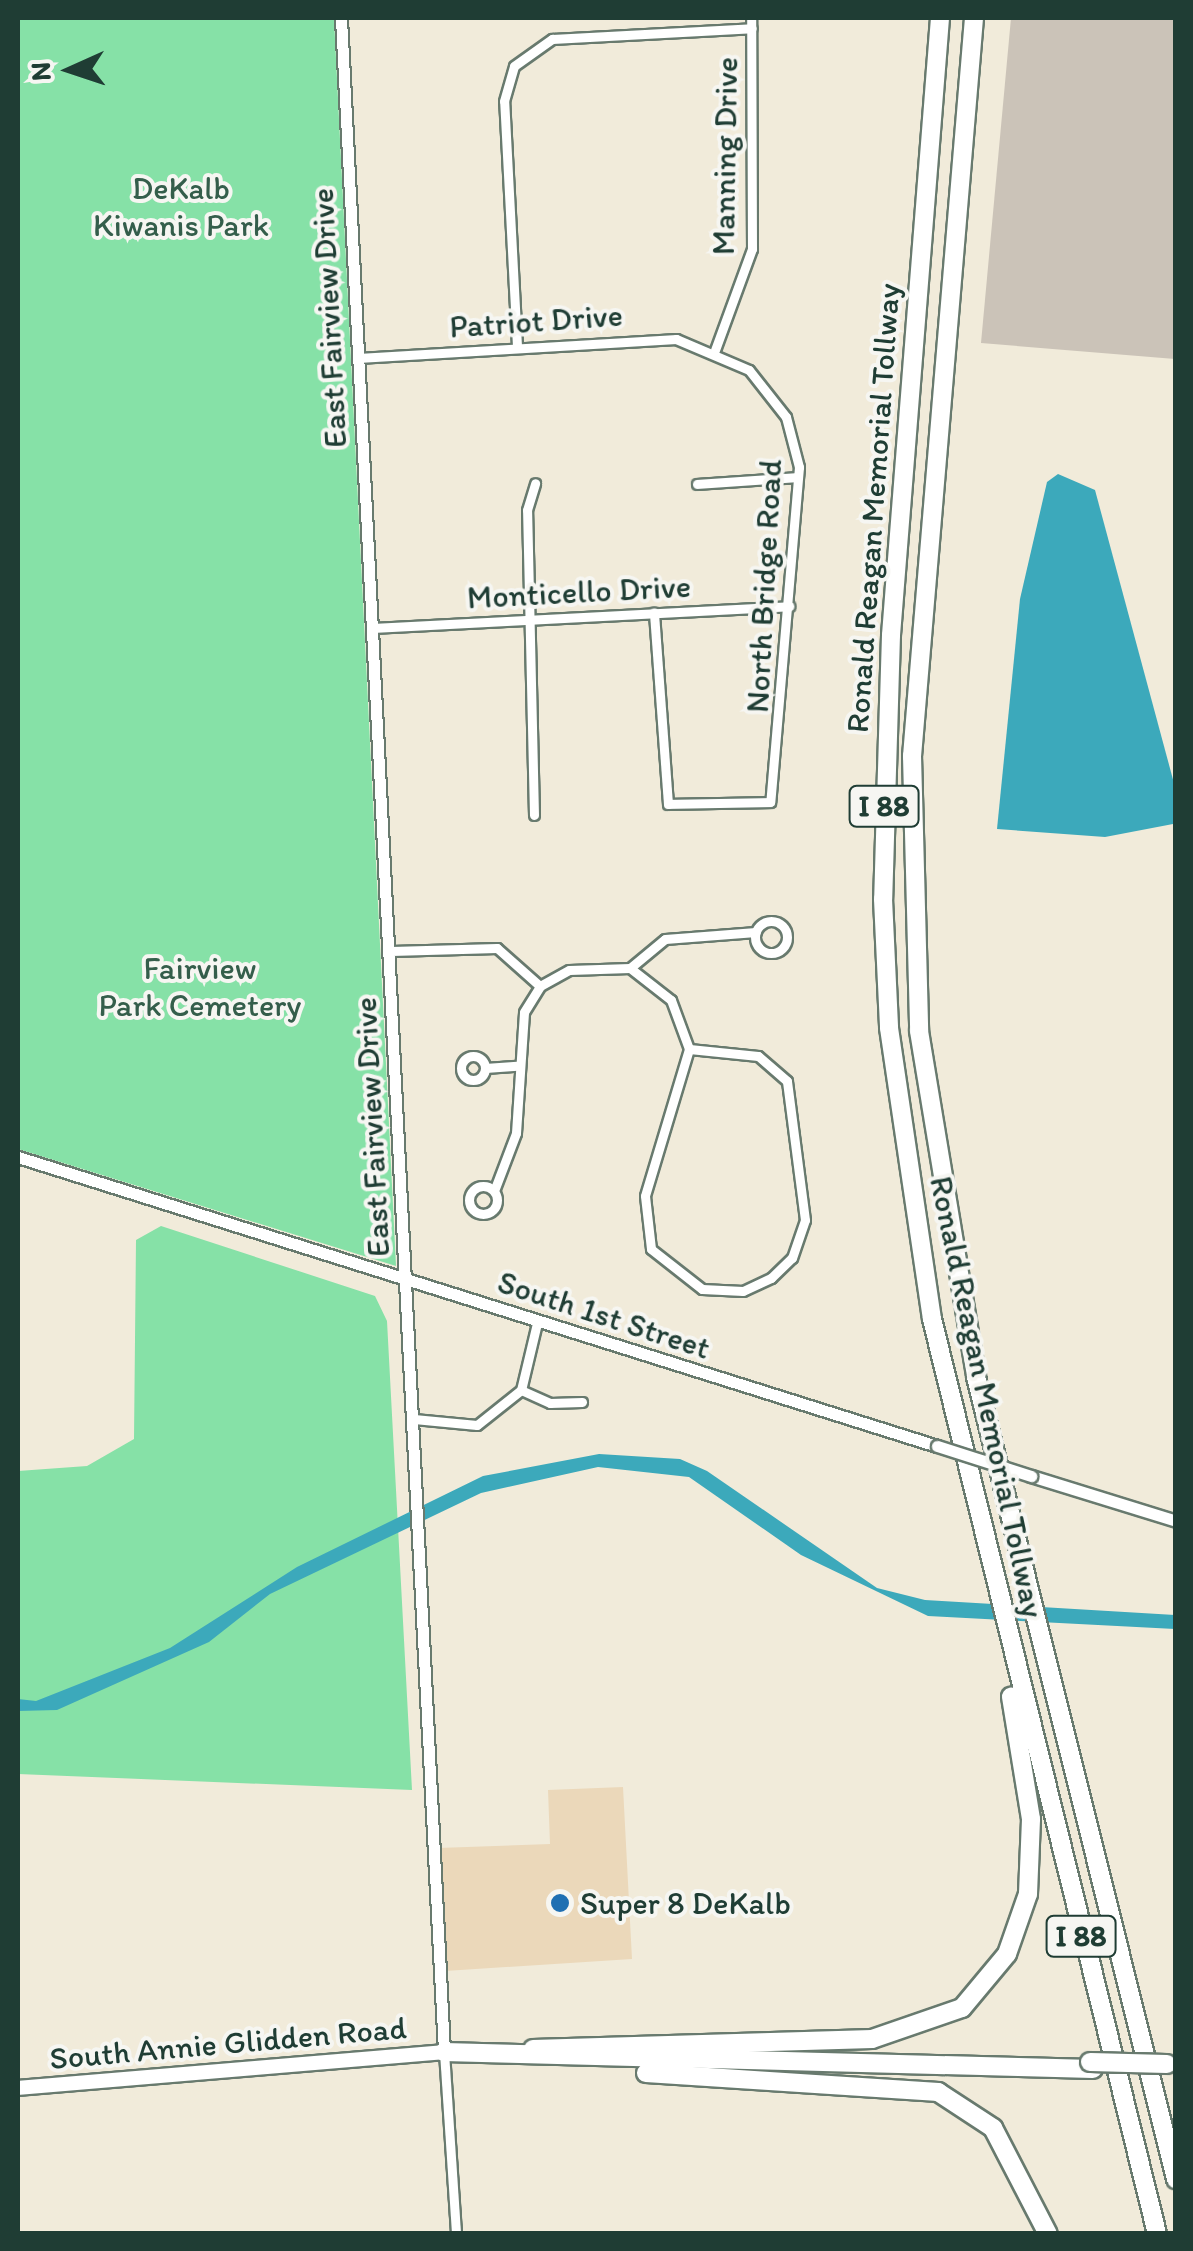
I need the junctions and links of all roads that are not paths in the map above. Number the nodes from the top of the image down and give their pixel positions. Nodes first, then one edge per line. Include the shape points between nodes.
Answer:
1 (341, 18) edge
2 (940, 18) edge
3 (974, 18) edge
4 (752, 22) edge
5 (517, 346) junction
6 (715, 350) junction
7 (358, 358) junction
8 (798, 477) junction
9 (535, 483) dead end
10 (698, 484) dead end
11 (789, 606) junction
12 (654, 614) junction
13 (532, 620) junction
14 (372, 628) junction
15 (534, 814) dead end
16 (756, 932) dead end
17 (391, 950) junction
18 (630, 968) junction
19 (540, 986) junction
20 (689, 1049) junction
21 (517, 1066) junction
22 (485, 1068) dead end
23 (18, 1157) edge
24 (494, 1191) dead end
25 (406, 1281) junction
26 (537, 1323) junction
27 (521, 1390) junction
28 (582, 1402) dead end
29 (414, 1419) junction
30 (1176, 1522) edge
31 (1005, 1639) junction
32 (444, 2052) junction
33 (538, 2054) junction
34 (1171, 2067) edge
35 (18, 2088) edge
36 (1153, 2088) junction
37 (1176, 2138) edge
38 (1176, 2179) edge
39 (456, 2234) edge
40 (1048, 2234) edge
41 (1157, 2234) edge

1 - 7 street, East Fairview Drive
2 - 31 highway, Ronald Reagan Memorial Tollway / I 88 via 890,635 882,899 919,1242
3 - 36 highway, Ronald Reagan Memorial Tollway / I 88 via 912,756 912,902 940,1203
4 - 5 street via 552,38 522,55 504,100
4 - 6 street, Manning Drive via 750,265
5 - 6 street, Patriot Drive via 657,339
5 - 7 street, Patriot Drive
6 - 8 street, North Bridge Road via 775,398
7 - 14 street, East Fairview Drive
8 - 10 street
8 - 11 street, North Bridge Road
9 - 13 street via 527,510
11 - 12 street, Monticello Drive
11 - 12 street, North Bridge Road via 775,798 711,808 668,804
12 - 13 street, Monticello Drive
13 - 14 street, Monticello Drive
13 - 15 street
14 - 17 street, East Fairview Drive
16 - 18 street via 665,939
17 - 19 street via 497,948
17 - 25 street, East Fairview Drive
18 - 19 street via 582,966
18 - 20 street via 671,1000
19 - 21 street via 520,1024
20 - 20 street via 758,1056 782,1072 804,1220 792,1258 760,1284 721,1292 685,1282 656,1258 642,1218
21 - 22 street
21 - 24 street via 516,1133
23 - 25 street, South 1st Street
25 - 26 street, South 1st Street
25 - 29 street, East Fairview Drive
26 - 27 street
26 - 30 street, South 1st Street, bridge
27 - 28 street via 550,1404
27 - 29 street via 477,1425
29 - 32 street, East Fairview Drive
31 - 33 highway via 1031,1818 1030,1880 1007,1954 962,2008 872,2038
31 - 41 highway, Ronald Reagan Memorial Tollway / I 88
32 - 33 highway
32 - 35 main road, South Annie Glidden Road
32 - 39 street, East Fairview Drive
33 - 34 highway, bridge
33 - 40 highway via 938,2092 993,2128
36 - 37 highway
36 - 38 highway, Ronald Reagan Memorial Tollway / I 88

